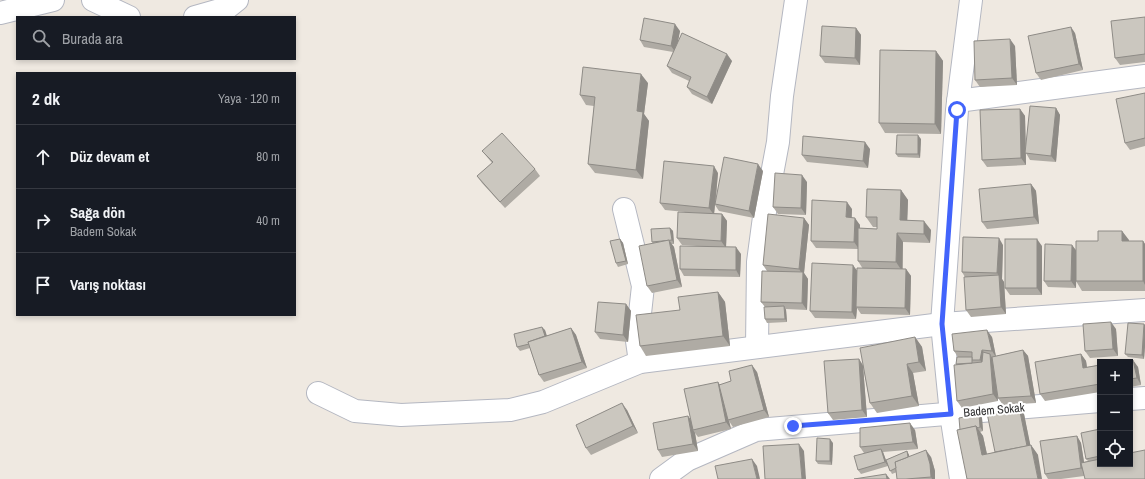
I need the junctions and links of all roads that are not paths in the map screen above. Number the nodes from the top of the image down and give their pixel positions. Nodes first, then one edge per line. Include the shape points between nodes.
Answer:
1 (53, 0) edge
2 (93, 0) edge
3 (237, 0) edge
4 (796, 0) edge
5 (971, 0) edge
6 (0, 13) edge
7 (128, 16) edge
8 (199, 16) edge
9 (1145, 76) edge
10 (958, 101) junction
11 (624, 209) dead end
12 (1145, 310) edge
13 (942, 324) junction
14 (757, 348) junction
15 (640, 362) junction
16 (318, 393) dead end
17 (1145, 398) edge
18 (1133, 399) edge
19 (1097, 402) edge
20 (951, 414) junction
21 (661, 479) edge
22 (961, 479) edge

1 - 6 street
2 - 7 street
3 - 8 street via 227,8
4 - 14 street via 778,142 758,262
5 - 10 street
9 - 10 street
10 - 13 street
11 - 15 street via 643,286 637,341
12 - 13 street
13 - 14 street
13 - 20 street
14 - 15 street
15 - 16 street via 543,402 510,410 401,415 355,411
17 - 18 street
19 - 20 street, Badem Sokak
20 - 21 street, Badem Sokak via 756,430 687,460
20 - 22 street

